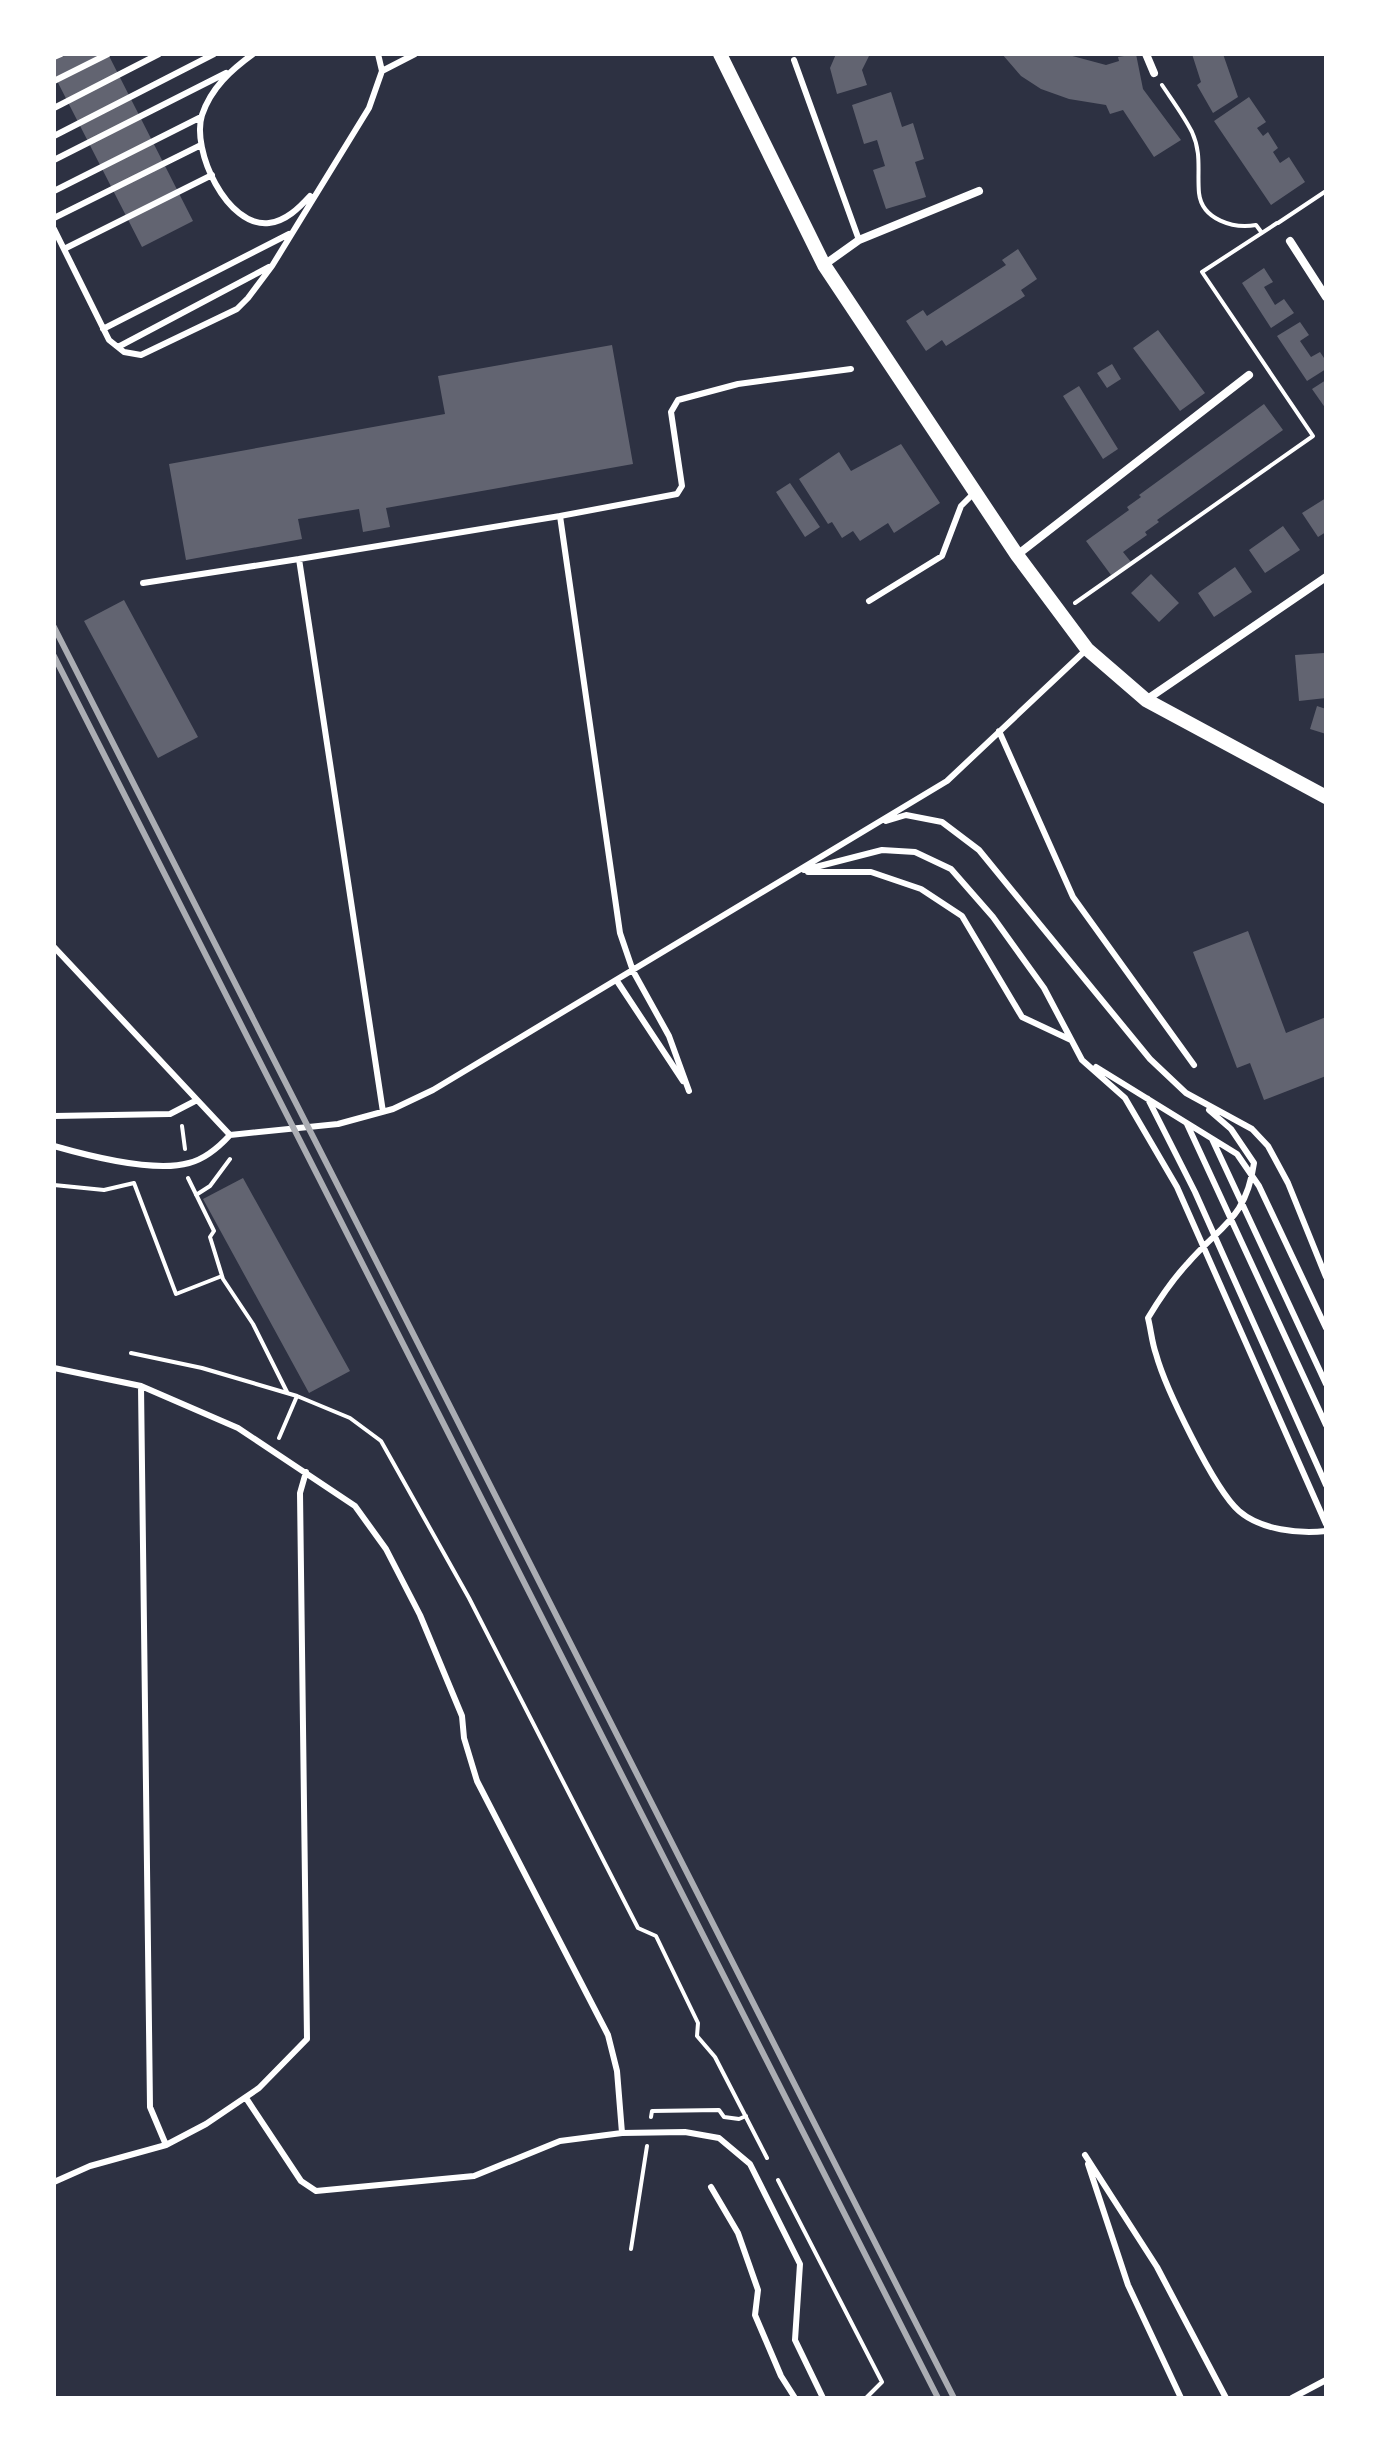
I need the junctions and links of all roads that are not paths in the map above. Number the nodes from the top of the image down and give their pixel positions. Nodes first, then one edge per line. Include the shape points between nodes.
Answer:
1 (61, 54) edge
2 (108, 54) edge
3 (159, 54) edge
4 (214, 54) edge
5 (253, 54) edge
6 (378, 54) edge
7 (415, 54) edge
8 (720, 54) edge
9 (1146, 54) edge
10 (54, 57) edge
11 (794, 60) dead end
12 (382, 71) junction
13 (228, 72) junction
14 (1154, 73) road end
15 (54, 81) edge
16 (54, 108) edge
17 (201, 117) junction
18 (54, 136) edge
19 (201, 145) junction
20 (54, 160) edge
21 (212, 175) junction
22 (321, 186) junction
23 (54, 191) edge
24 (979, 191) dead end
25 (54, 218) edge
26 (54, 229) edge
27 (289, 234) junction
28 (859, 240) junction
29 (1290, 241) road end
30 (64, 249) junction
31 (824, 265) junction
32 (272, 266) junction
33 (1326, 297) edge
34 (103, 329) junction
35 (118, 347) junction
36 (851, 369) dead end
37 (1249, 375) dead end
38 (975, 492) junction
39 (560, 516) junction
40 (1017, 555) junction
41 (299, 559) junction
42 (1326, 577) edge
43 (143, 583) dead end
44 (869, 601) dead end
45 (1087, 649) junction
46 (1146, 700) junction
47 (999, 731) junction
48 (1326, 797) edge
49 (875, 825) junction
50 (797, 872) junction
51 (54, 946) edge
52 (633, 971) junction
53 (617, 981) junction
54 (1071, 1040) junction
55 (1082, 1060) junction
56 (1194, 1065) dead end
57 (1148, 1099) junction
58 (197, 1100) junction
59 (1204, 1105) junction
60 (383, 1112) junction
61 (54, 1116) edge
62 (1187, 1124) junction
63 (230, 1135) junction
64 (1212, 1139) junction
65 (54, 1146) edge
66 (1252, 1175) junction
67 (1243, 1201) junction
68 (1232, 1219) junction
69 (1216, 1238) junction
70 (1203, 1249) junction
71 (1326, 1277) edge
72 (1326, 1328) edge
73 (54, 1368) edge
74 (1326, 1384) edge
75 (141, 1386) junction
76 (1326, 1425) edge
77 (306, 1472) junction
78 (1326, 1485) edge
79 (1326, 1524) edge
80 (1326, 1531) edge
81 (246, 2098) junction
82 (622, 2133) junction
83 (166, 2145) junction
84 (54, 2182) edge
85 (711, 2187) dead end
86 (1326, 2380) edge
87 (795, 2398) edge
88 (823, 2398) edge
89 (1181, 2398) edge
90 (1226, 2398) edge
91 (1292, 2398) edge

1 - 10 lane
2 - 15 lane
3 - 16 lane
4 - 18 lane
5 - 13 lane
6 - 12 lane
7 - 12 lane
8 - 31 street
9 - 14 street
11 - 28 lane
12 - 22 lane via 369,108
13 - 17 lane
13 - 20 lane
17 - 19 lane
17 - 23 lane
19 - 21 lane
19 - 25 lane
21 - 22 lane via 245,218 260,223 284,219
21 - 30 lane
22 - 27 lane
24 - 28 street
26 - 30 lane
27 - 32 lane
27 - 34 lane
28 - 31 street
29 - 33 street
30 - 34 lane
31 - 38 street
32 - 35 lane
32 - 35 lane via 237,309 141,355
34 - 35 lane
36 - 39 lane via 738,384 678,400 671,412 682,486 677,494
37 - 40 street
38 - 40 street
38 - 44 lane via 961,506 942,556
39 - 41 lane
39 - 52 lane via 620,933
40 - 45 street
41 - 43 lane
41 - 60 lane
42 - 46 street
45 - 46 street
45 - 47 lane
46 - 48 street
47 - 49 lane via 947,781
47 - 56 lane via 1073,897
49 - 50 lane
49 - 59 lane via 906,815 942,822 979,850 1150,1059
50 - 52 lane
50 - 54 lane via 871,872 921,889 962,916 1022,1017
50 - 54 lane via 882,850 915,852 951,869 1044,988
51 - 58 lane
52 - 53 lane
52 - 53 lane via 669,1036 689,1091
53 - 60 lane via 433,1090
54 - 55 lane
55 - 57 lane
55 - 70 lane via 1125,1098 1177,1187
57 - 62 lane
57 - 69 lane
58 - 61 lane via 174,1113
58 - 63 lane
59 - 66 lane via 1239,1140 1254,1163
59 - 71 lane via 1252,1129 1268,1146
60 - 63 lane via 338,1124
62 - 64 lane
62 - 68 lane
63 - 65 lane via 186,1164 126,1162
64 - 66 lane via 1237,1154
64 - 67 lane
66 - 67 lane
66 - 72 lane
67 - 68 lane
67 - 74 lane
68 - 69 lane
68 - 76 lane
69 - 70 lane
69 - 78 lane
70 - 79 lane
70 - 80 lane via 1148,1318 1156,1356 1212,1473 1239,1511 1272,1528
73 - 75 lane
75 - 77 lane via 238,1428
75 - 83 lane via 150,2107
77 - 81 lane via 300,1493 308,2035
77 - 82 lane via 355,1506 405,1582 462,1716 477,1781 608,2035
81 - 82 lane via 301,2181 316,2191 474,2176 548,2145
81 - 83 lane
82 - 88 lane via 685,2132 719,2138 750,2164 800,2264 795,2340
83 - 84 lane
85 - 87 lane via 738,2233 758,2290 755,2315
86 - 91 lane
89 - 90 lane via 1128,2285 1085,2155 1157,2267

